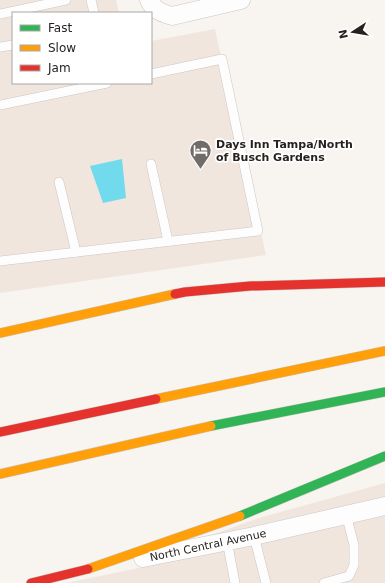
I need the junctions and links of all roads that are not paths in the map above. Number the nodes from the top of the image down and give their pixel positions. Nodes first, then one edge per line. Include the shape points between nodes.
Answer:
1 (66, 0) edge
2 (91, 0) edge
3 (241, 0) edge
4 (150, 3) edge
5 (94, 12) edge
6 (0, 14) edge
7 (12, 45) edge
8 (0, 47) edge
9 (152, 74) edge
10 (102, 84) edge
11 (0, 106) edge
12 (151, 164) dead end
13 (59, 182) dead end
14 (168, 241) junction
15 (76, 252) junction
16 (0, 261) edge
17 (385, 282) edge
18 (0, 332) edge
19 (385, 351) edge
20 (385, 392) edge
21 (0, 432) edge
22 (385, 456) edge
23 (0, 474) edge
24 (385, 506) edge
25 (346, 514) junction
26 (254, 536) junction
27 (227, 541) junction
28 (88, 569) junction
29 (31, 583) edge
30 (235, 583) edge
31 (266, 583) edge
32 (324, 583) edge

1 - 6 lane
2 - 5 lane
3 - 4 street via 172,16 163,14
7 - 8 lane
9 - 14 lane via 222,59 258,231
10 - 11 lane
12 - 14 lane
13 - 15 lane
14 - 15 lane
15 - 16 lane
17 - 18 main road via 250,286 185,292
19 - 21 main road
20 - 23 main road via 215,425
22 - 28 main road via 249,513
24 - 25 street, North Central Avenue
25 - 26 street, North Central Avenue
25 - 32 lane via 354,545 354,565 349,576
26 - 27 street, North Central Avenue
26 - 31 lane
27 - 28 street, North Central Avenue
27 - 30 lane
28 - 29 main road, North Central Avenue

